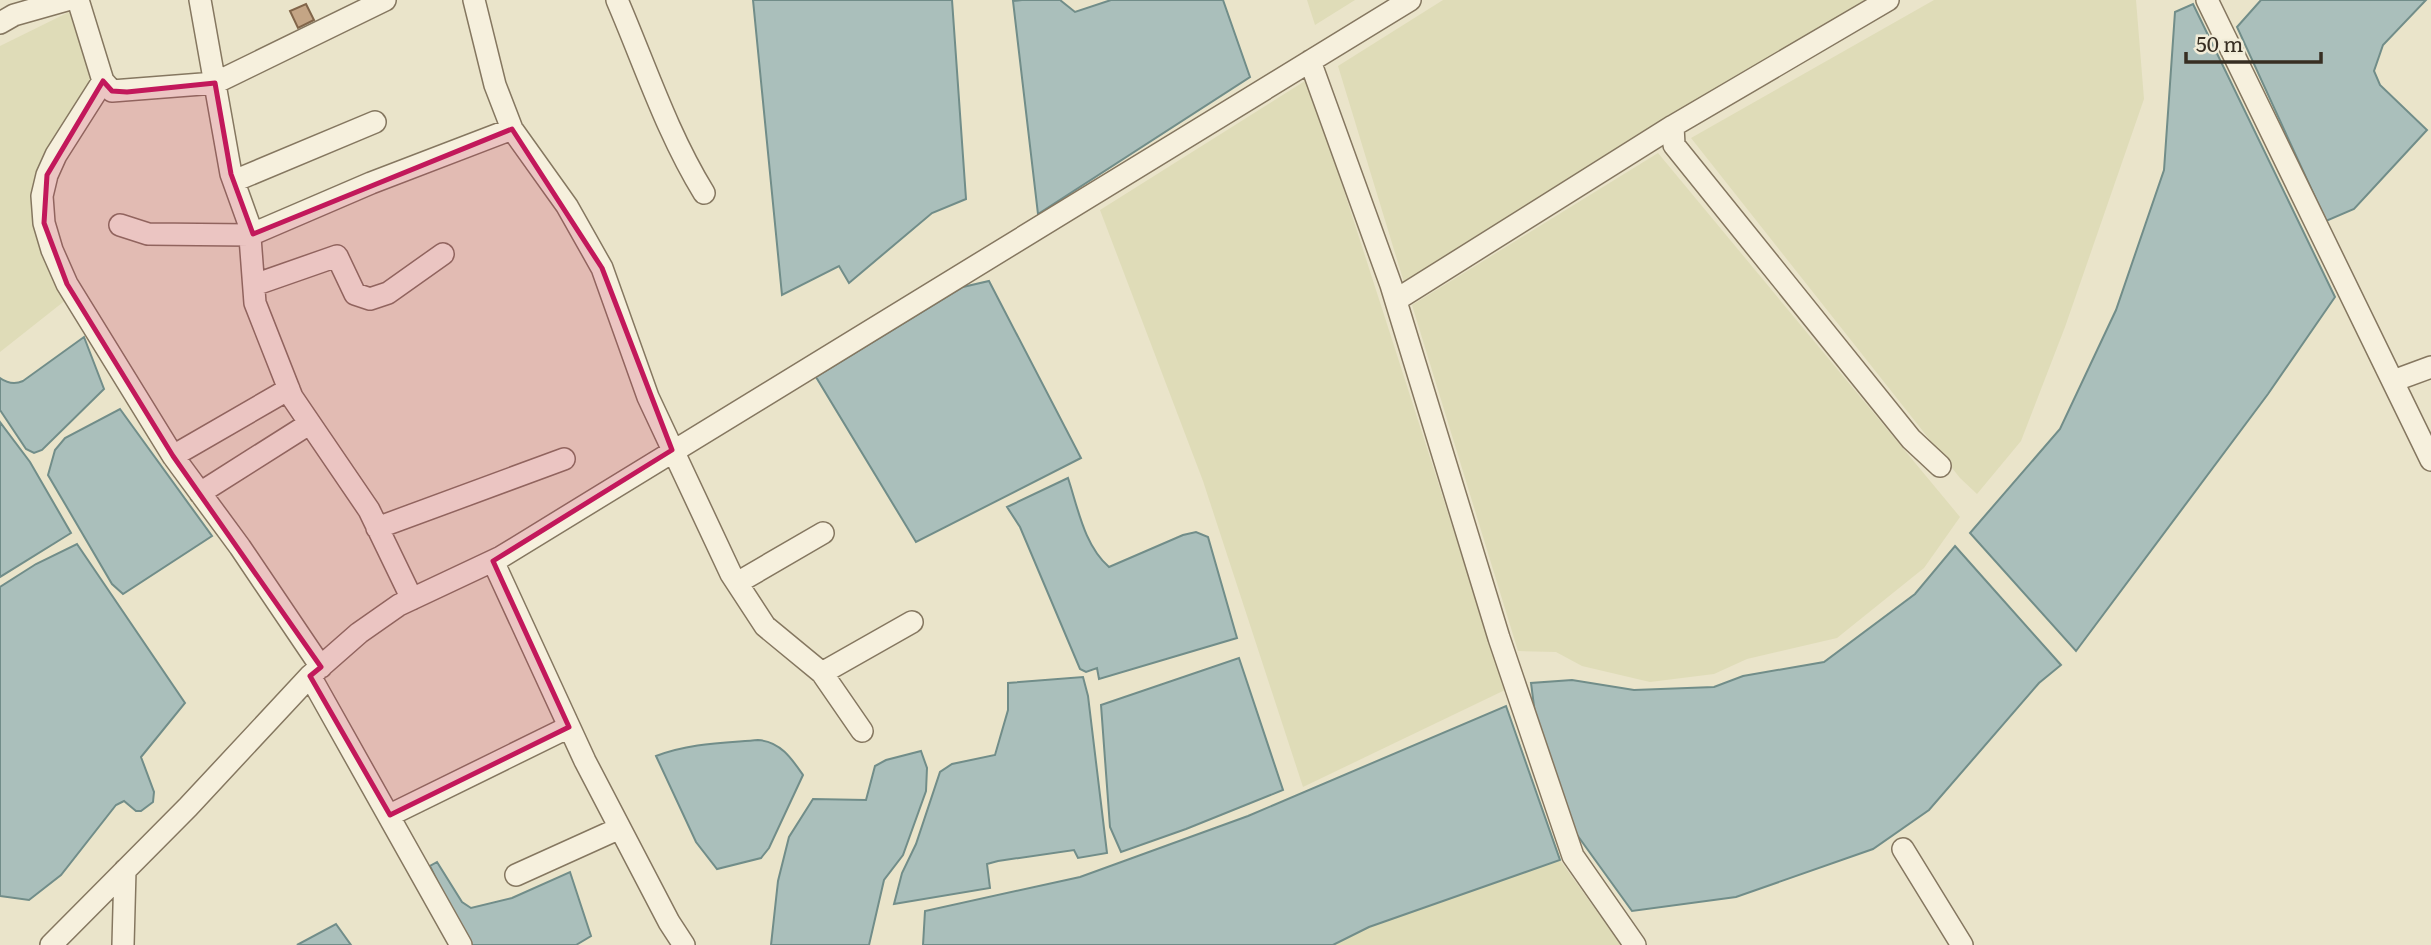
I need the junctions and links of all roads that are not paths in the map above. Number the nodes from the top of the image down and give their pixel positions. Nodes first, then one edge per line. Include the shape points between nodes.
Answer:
1 (67, 0) edge
2 (78, 0) edge
3 (200, 0) edge
4 (385, 0) edge
5 (474, 0) edge
6 (617, 0) edge
7 (1410, 0) edge
8 (1888, 0) edge
9 (2207, 0) edge
10 (0, 23) edge
11 (1310, 61) junction
12 (103, 81) junction
13 (215, 83) junction
14 (375, 122) dead end
15 (1673, 126) junction
16 (512, 129) junction
17 (233, 181) junction
18 (704, 193) dead end
19 (120, 225) dead end
20 (250, 235) junction
21 (443, 254) dead end
22 (254, 285) junction
23 (1396, 300) junction
24 (2431, 367) edge
25 (2393, 381) junction
26 (289, 389) junction
27 (309, 424) junction
28 (672, 450) junction
29 (173, 456) junction
30 (564, 459) dead end
31 (2431, 460) edge
32 (1940, 466) dead end
33 (200, 493) junction
34 (377, 528) junction
35 (823, 533) dead end
36 (493, 561) junction
37 (737, 583) junction
38 (412, 599) junction
39 (912, 622) dead end
40 (316, 671) junction
41 (822, 673) junction
42 (569, 727) junction
43 (862, 731) dead end
44 (390, 815) junction
45 (620, 828) junction
46 (1903, 849) dead end
47 (125, 870) junction
48 (516, 875) dead end
49 (51, 945) edge
50 (123, 945) edge
51 (461, 945) edge
52 (684, 945) edge
53 (1635, 945) edge
54 (1962, 945) edge

1 - 10 street
2 - 12 street
3 - 13 street
4 - 13 street
5 - 16 street via 495,85
6 - 18 street via 662,110
7 - 11 street
8 - 15 street
9 - 25 street
11 - 23 street
11 - 28 street
12 - 13 street via 112,91 127,92
12 - 29 street via 47,176 42,196 44,223 67,284
13 - 17 street
14 - 17 street
15 - 23 street
15 - 32 street via 1674,145 1911,439
16 - 20 street
16 - 28 street via 567,206 602,268
17 - 20 street
19 - 20 street via 148,234
20 - 22 street
21 - 22 street via 388,293 370,299 355,294 337,256
22 - 26 street via 255,303
23 - 53 street via 1499,638 1573,856
24 - 25 street
25 - 31 street
26 - 27 street
26 - 29 street
27 - 33 street
27 - 34 street
28 - 36 street
28 - 37 street
29 - 33 street
30 - 34 street
33 - 40 street via 240,547
34 - 38 street
35 - 37 street
36 - 38 street
36 - 42 street
37 - 41 street via 765,626
38 - 40 street via 359,633
39 - 41 street
40 - 44 street
40 - 47 street
41 - 43 street
42 - 44 street
42 - 45 street
44 - 51 street
45 - 48 street
45 - 52 street
46 - 54 street
47 - 49 street
47 - 50 street

